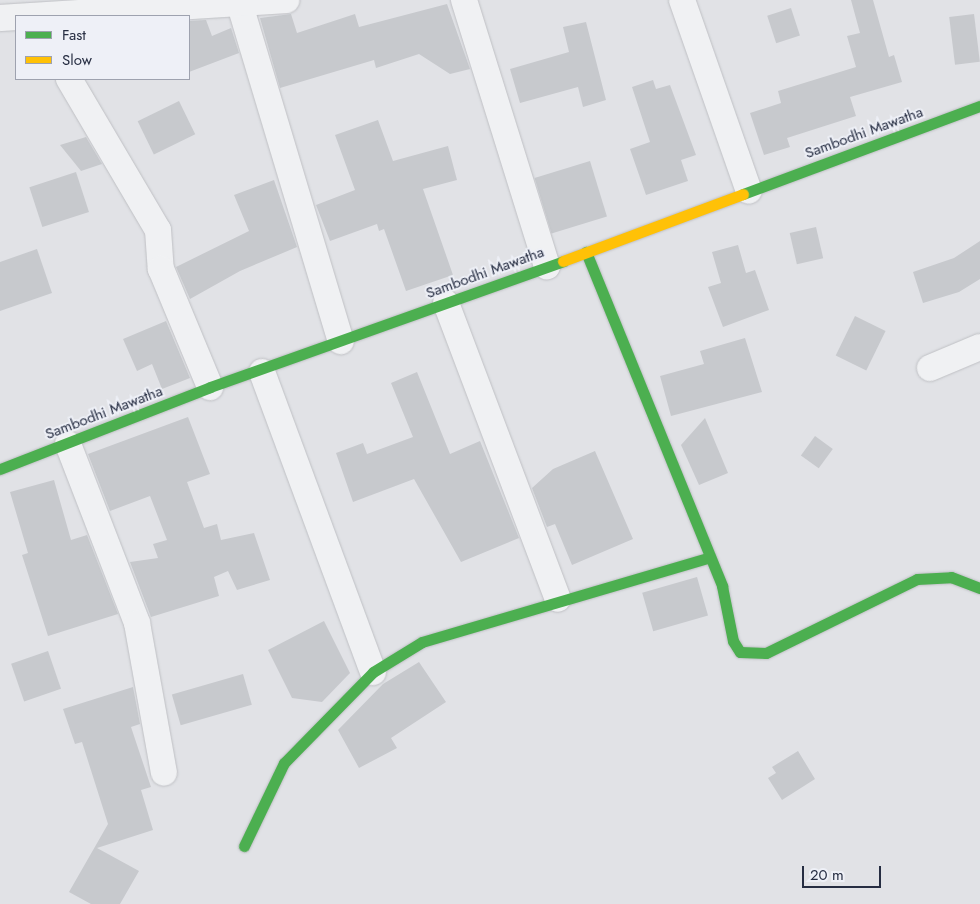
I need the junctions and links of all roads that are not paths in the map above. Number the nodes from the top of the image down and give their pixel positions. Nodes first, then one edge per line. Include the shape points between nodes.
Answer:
1 (286, 0) edge
2 (464, 0) edge
3 (682, 0) edge
4 (240, 5) junction
5 (32, 15) edge
6 (15, 17) edge
7 (0, 18) edge
8 (70, 80) edge
9 (980, 106) edge
10 (749, 192) junction
11 (586, 252) junction
12 (547, 266) junction
13 (446, 304) junction
14 (340, 341) junction
15 (980, 347) edge
16 (930, 368) dead end
17 (262, 372) junction
18 (210, 388) junction
19 (68, 444) junction
20 (0, 469) edge
21 (710, 557) junction
22 (980, 588) edge
23 (558, 599) junction
24 (374, 672) junction
25 (164, 773) dead end
26 (244, 846) dead end

1 - 4 street
2 - 12 street
3 - 10 street
4 - 5 street
4 - 14 street
6 - 7 street
8 - 18 street via 158,230 161,269
9 - 10 street, Sambodhi Mawatha
10 - 11 street, Sambodhi Mawatha
11 - 12 street, Sambodhi Mawatha
11 - 21 street
12 - 13 street, Sambodhi Mawatha
13 - 14 street, Sambodhi Mawatha
13 - 23 street
14 - 17 street, Sambodhi Mawatha
15 - 16 street
17 - 18 street, Sambodhi Mawatha
17 - 24 street
18 - 19 street, Sambodhi Mawatha
19 - 20 street, Sambodhi Mawatha
19 - 25 street via 137,623
21 - 22 street via 722,586 733,641 740,652 766,653 917,579 951,577
21 - 23 street
23 - 24 street via 422,642
24 - 26 street via 284,762

